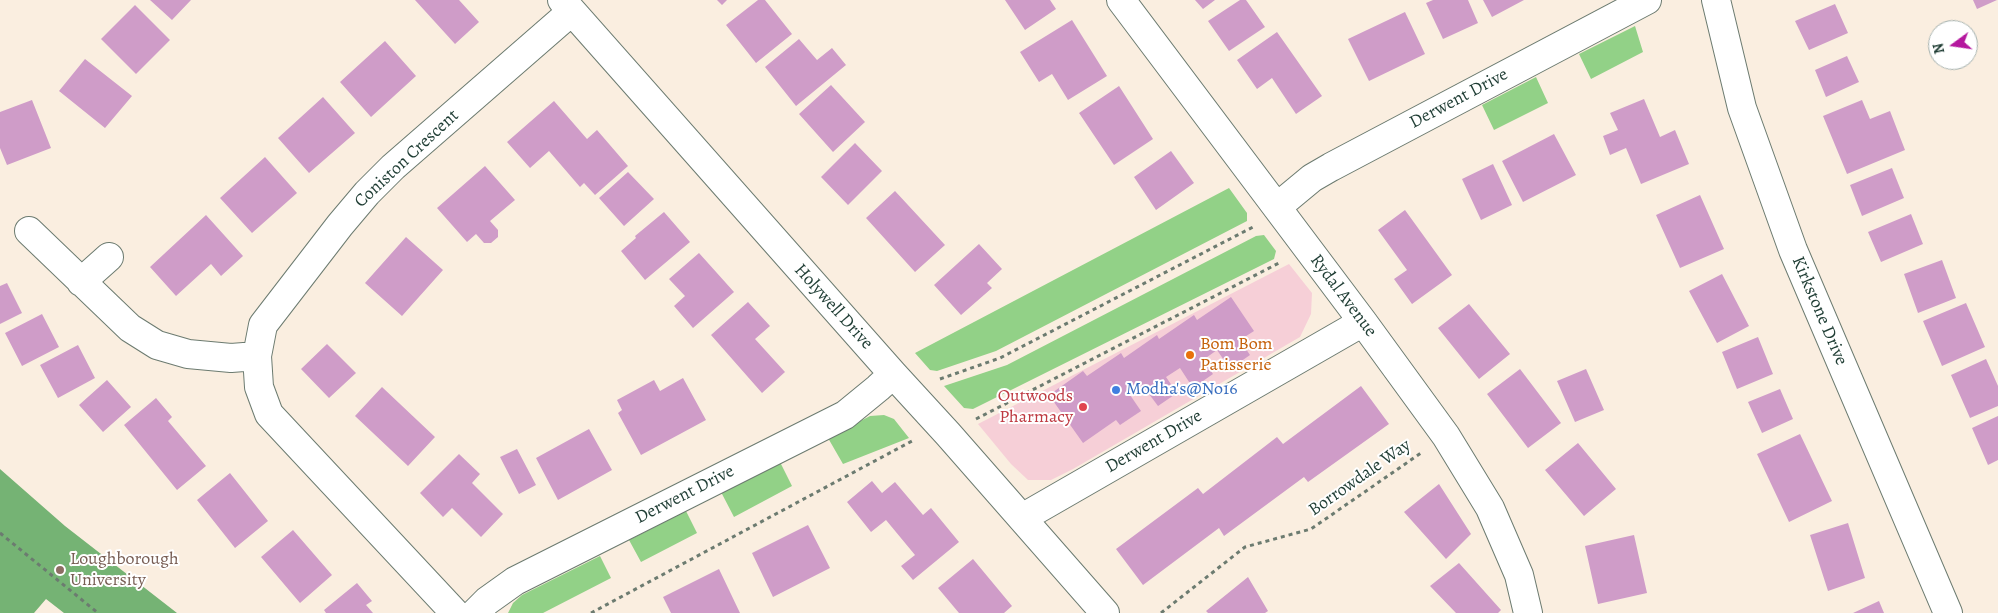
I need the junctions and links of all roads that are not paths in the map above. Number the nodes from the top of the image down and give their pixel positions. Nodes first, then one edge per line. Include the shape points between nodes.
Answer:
1 (1121, 0) edge
2 (1647, 0) edge
3 (1716, 0) edge
4 (566, 6) edge
5 (1277, 207) junction
6 (29, 231) dead end
7 (109, 257) dead end
8 (82, 282) junction
9 (1363, 322) junction
10 (256, 356) junction
11 (901, 382) junction
12 (1022, 518) junction
13 (455, 613) edge
14 (475, 613) edge
15 (1106, 613) edge
16 (1528, 613) edge
17 (1948, 613) edge

1 - 5 street, Rydal Avenue
2 - 5 street, Derwent Drive via 1331,167
3 - 17 street, Kirkstone Drive via 1742,108 1786,233
4 - 10 street, Coniston Crescent via 367,193 263,325
4 - 11 street, Holywell Drive
5 - 9 street, Rydal Avenue
6 - 8 street
7 - 8 street
8 - 10 street via 130,328 157,345 188,354 231,358
9 - 12 street, Derwent Drive
9 - 16 street, Rydal Avenue via 1446,436 1490,508 1519,575
10 - 13 street, Coniston Crescent via 258,387 269,414
11 - 12 street, Holywell Drive
11 - 14 street, Derwent Drive via 878,388 845,415 516,582
12 - 15 street, Holywell Drive

